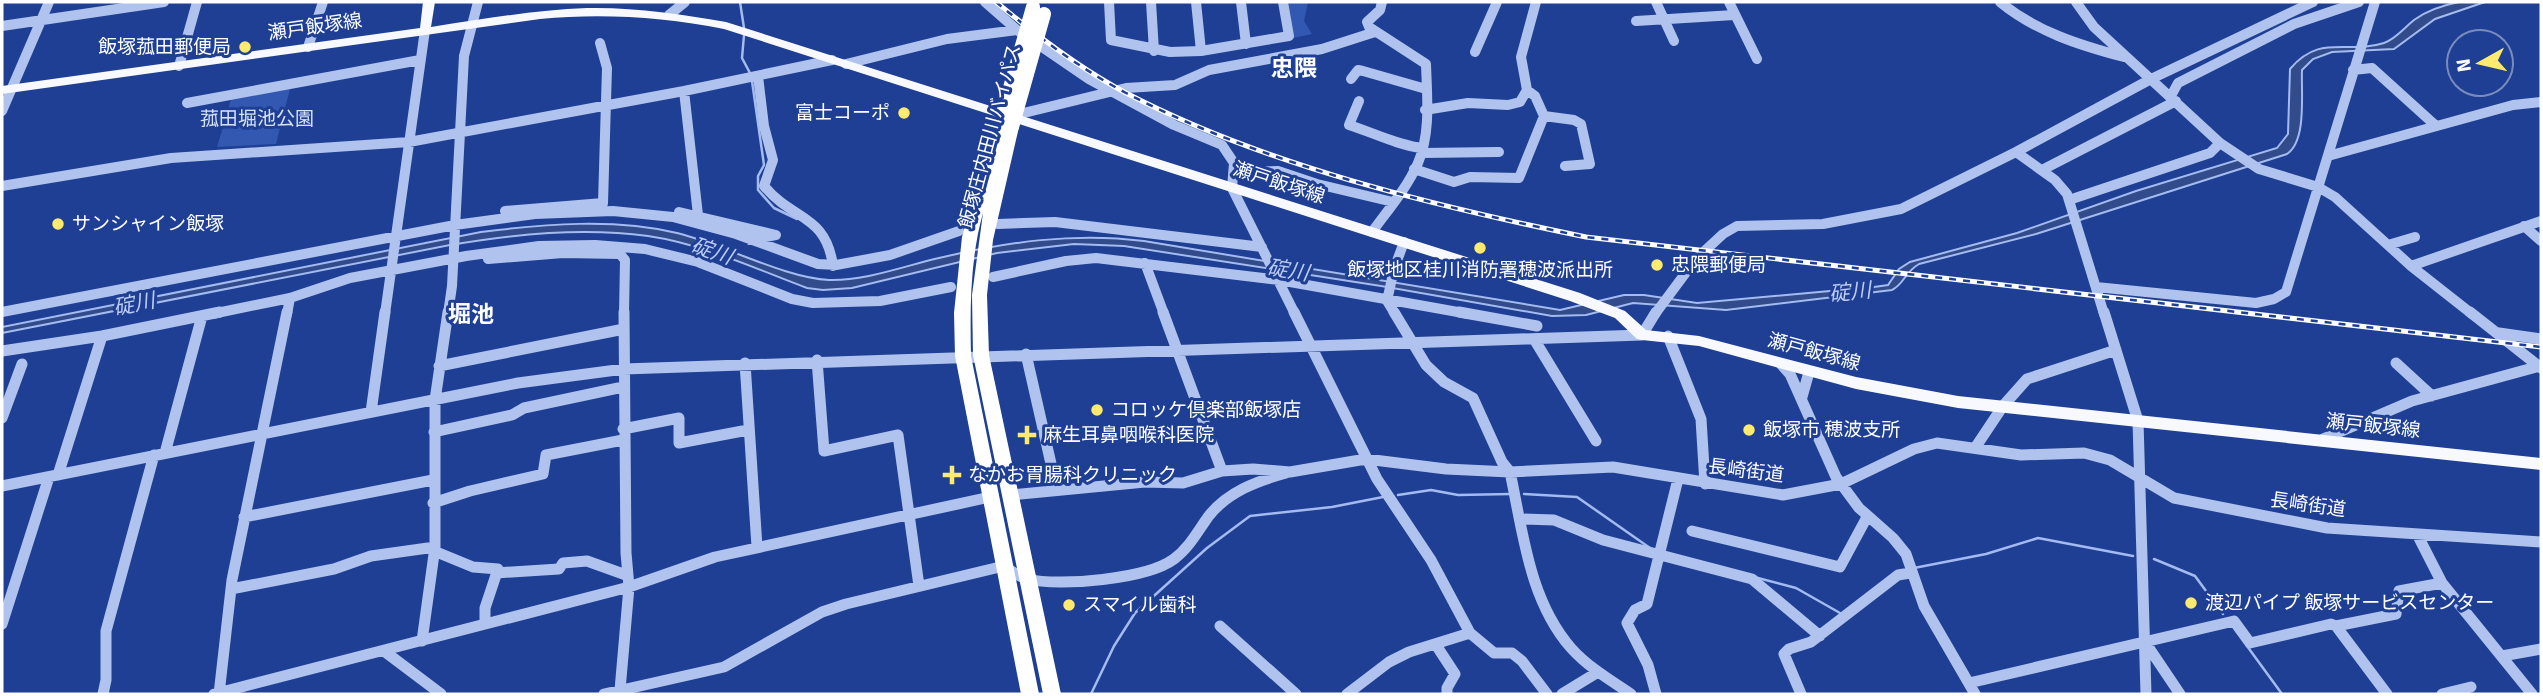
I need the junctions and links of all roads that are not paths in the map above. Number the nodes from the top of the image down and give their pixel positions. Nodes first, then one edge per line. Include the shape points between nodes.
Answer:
1 (49, 2) edge
2 (164, 2) edge
3 (197, 2) edge
4 (323, 2) edge
5 (429, 2) edge
6 (478, 2) edge
7 (685, 2) edge
8 (985, 2) edge
9 (1109, 2) edge
10 (1151, 2) edge
11 (1196, 2) edge
12 (1241, 2) edge
13 (1283, 2) edge
14 (1382, 2) edge
15 (1497, 2) edge
16 (1536, 2) edge
17 (1656, 2) edge
18 (1729, 2) edge
19 (2000, 2) edge
20 (2076, 2) edge
21 (2313, 2) edge
22 (2359, 2) edge
23 (2375, 2) edge
24 (603, 6) edge
25 (1040, 6) edge
26 (669, 15) junction
27 (1734, 15) junction
28 (41, 20) junction
29 (1663, 20) junction
30 (1636, 21) dead end
31 (472, 24) junction
32 (2, 26) edge
33 (425, 30) junction
34 (1017, 30) junction
35 (1375, 32) junction
36 (1674, 41) dead end
37 (600, 43) dead end
38 (1246, 44) junction
39 (308, 47) junction
40 (1154, 51) junction
41 (1201, 51) junction
42 (1475, 52) dead end
43 (2202, 55) junction
44 (2127, 58) junction
45 (1757, 59) dead end
46 (420, 60) junction
47 (839, 62) junction
48 (2216, 64) junction
49 (179, 66) junction
50 (2353, 69) junction
51 (754, 77) junction
52 (1351, 79) dead end
53 (2151, 79) junction
54 (1426, 89) junction
55 (7, 90) edge
56 (1527, 90) junction
57 (684, 91) junction
58 (1114, 93) junction
59 (2173, 99) junction
60 (1359, 100) dead end
61 (2541, 102) edge
62 (187, 103) dead end
63 (606, 106) junction
64 (1425, 110) junction
65 (2, 111) edge
66 (1544, 116) junction
67 (1007, 122) junction
68 (2435, 125) junction
69 (462, 133) junction
70 (409, 142) junction
71 (2220, 144) junction
72 (1422, 150) junction
73 (1499, 152) dead end
74 (2016, 152) junction
75 (2328, 156) junction
76 (1565, 166) dead end
77 (1414, 169) junction
78 (2042, 170) junction
79 (1235, 173) junction
80 (2, 186) edge
81 (2318, 187) junction
82 (1232, 188) junction
83 (2069, 200) junction
84 (1393, 202) junction
85 (603, 203) junction
86 (698, 215) junction
87 (2541, 221) edge
88 (457, 223) junction
89 (998, 224) dead end
90 (2524, 226) junction
91 (1372, 232) junction
92 (964, 234) junction
93 (395, 237) junction
94 (2415, 237) dead end
95 (749, 240) junction
96 (2541, 241) edge
97 (1404, 243) junction
98 (2388, 245) junction
99 (1263, 248) junction
100 (454, 259) junction
101 (1145, 263) junction
102 (833, 266) junction
103 (2411, 266) junction
104 (391, 270) junction
105 (979, 272) junction
106 (350, 278) junction
107 (1278, 279) junction
108 (951, 287) dead end
109 (2096, 287) junction
110 (290, 298) junction
111 (1387, 300) junction
112 (2, 312) edge
113 (202, 316) junction
114 (1537, 326) dead end
115 (624, 329) junction
116 (2497, 332) junction
117 (1642, 335) junction
118 (102, 336) junction
119 (1668, 336) junction
120 (1534, 339) junction
121 (2541, 339) edge
122 (1413, 344) junction
123 (1309, 345) junction
124 (2, 350) edge
125 (1175, 350) junction
126 (2116, 350) junction
127 (1026, 354) junction
128 (972, 356) junction
129 (817, 360) junction
130 (745, 363) junction
131 (2396, 363) dead end
132 (22, 364) dead end
133 (1781, 364) junction
134 (439, 366) junction
135 (2540, 367) edge
136 (624, 369) junction
137 (1809, 372) junction
138 (623, 387) junction
139 (2432, 396) junction
140 (435, 400) junction
141 (1802, 400) junction
142 (2003, 406) junction
143 (371, 412) junction
144 (2, 418) edge
145 (2138, 421) junction
146 (748, 430) junction
147 (434, 432) junction
148 (261, 434) junction
149 (623, 435) junction
150 (2323, 439) junction
151 (1596, 441) dead end
152 (1975, 448) junction
153 (159, 454) junction
154 (1366, 458) junction
155 (2541, 464) edge
156 (1222, 471) junction
157 (1290, 472) junction
158 (1510, 472) junction
159 (53, 476) junction
160 (2142, 478) junction
161 (1678, 479) junction
162 (433, 480) junction
163 (1705, 484) junction
164 (1841, 484) junction
165 (2, 486) edge
166 (1057, 490) junction
167 (1010, 495) junction
168 (990, 497) junction
169 (433, 503) junction
170 (910, 512) junction
171 (244, 517) junction
172 (1867, 517) junction
173 (1521, 519) junction
174 (1692, 531) dead end
175 (2417, 534) junction
176 (2541, 542) edge
177 (757, 547) junction
178 (434, 549) junction
179 (1660, 554) junction
180 (1004, 566) junction
181 (496, 573) junction
182 (1910, 573) junction
183 (1027, 579) junction
184 (628, 581) junction
185 (2442, 583) junction
186 (919, 586) junction
187 (231, 589) junction
188 (2, 624) edge
189 (485, 624) junction
190 (1220, 626) dead end
191 (2336, 626) junction
192 (1470, 633) junction
193 (1820, 636) junction
194 (422, 641) junction
195 (2145, 642) junction
196 (1436, 645) junction
197 (2541, 649) edge
198 (384, 651) junction
199 (2502, 656) junction
200 (1598, 672) junction
201 (2471, 687) dead end
202 (1972, 689) edge
203 (620, 690) junction
204 (103, 694) edge
205 (217, 694) edge
206 (441, 694) edge
207 (604, 694) edge
208 (1030, 694) edge
209 (1052, 694) edge
210 (1296, 694) edge
211 (1347, 694) edge
212 (1447, 694) edge
213 (1547, 694) edge
214 (1562, 694) edge
215 (1631, 694) edge
216 (1656, 694) edge
217 (1801, 694) edge
218 (2146, 694) edge
219 (2180, 694) edge
220 (2387, 694) edge
221 (2442, 694) edge
222 (2532, 694) edge

1 - 28 street
2 - 28 street
3 - 49 street
4 - 39 street
5 - 33 main road
6 - 31 street
7 - 26 street
8 - 34 street
9 - 40 street via 1111,40
10 - 40 street
11 - 41 street
12 - 38 street
13 - 38 street via 1289,36
14 - 35 street via 1367,22
15 - 42 street
16 - 56 street via 1521,57
17 - 29 street
18 - 27 street
19 - 44 street via 2040,28
20 - 44 street
21 - 43 street
22 - 48 street via 2294,24
23 - 50 street
24 - 26 main road, 瀬戸飯塚線
24 - 31 main road, 瀬戸飯塚線
25 - 67 highway, 飯塚庄内田川バイパス, bridge
26 - 47 main road, 瀬戸飯塚線
27 - 29 street
27 - 45 street
28 - 32 street
28 - 55 street
29 - 30 street
29 - 36 street
31 - 33 main road, 瀬戸飯塚線
31 - 69 street via 464,56
33 - 39 main road, 瀬戸飯塚線
33 - 46 street
34 - 47 street via 947,39
34 - 58 street
35 - 54 street via 1422,59
35 - 58 street via 1322,49 1209,70 1175,85
37 - 63 street via 607,68
38 - 41 street
39 - 49 main road, 瀬戸飯塚線
40 - 41 street
43 - 48 street
43 - 53 street
44 - 53 street
46 - 62 street
46 - 70 street
47 - 51 street
47 - 67 main road, 瀬戸飯塚線
48 - 59 street via 2179,83
49 - 55 main road, 瀬戸飯塚線
50 - 68 street via 2372,68
50 - 75 street
51 - 57 street
51 - 102 street via 773,160 764,186 780,204 819,226 833,250
52 - 54 street via 1364,70
53 - 59 street
53 - 74 street
54 - 64 street
55 - 65 street
56 - 64 street via 1513,105 1468,103
56 - 66 street
57 - 63 street
57 - 86 street
58 - 67 street
58 - 79 street via 1222,145
59 - 71 street
59 - 78 street
60 - 72 street via 1349,125
61 - 68 street
63 - 69 street
63 - 85 street
64 - 72 street
66 - 76 street via 1581,124 1590,164
66 - 77 street via 1519,178 1470,177 1454,182
67 - 82 main road, 瀬戸飯塚線
67 - 92 highway, 飯塚庄内田川バイパス
67 - 105 highway, 飯塚庄内田川バイパス
68 - 75 street
69 - 70 street
69 - 88 street
70 - 80 street via 171,158
70 - 93 street
71 - 81 street via 2259,169
71 - 83 street via 2210,153
72 - 73 street
72 - 77 street
74 - 78 street
74 - 117 street via 1901,209 1823,224 1737,226 1705,250 1654,312
75 - 81 street
77 - 84 street
78 - 83 street via 2063,187
79 - 82 street
79 - 84 street via 1279,171
81 - 98 street
81 - 109 street via 2288,288 2273,300 2236,301
82 - 91 main road, 瀬戸飯塚線
82 - 99 street
83 - 109 street
84 - 91 street
85 - 86 street
85 - 88 street via 551,206
86 - 95 street via 776,235
87 - 90 street
88 - 93 street
88 - 95 street via 581,212 649,213 708,225
88 - 100 street
89 - 99 street via 1055,222
90 - 96 street
90 - 103 street
91 - 97 main road, 瀬戸飯塚線
92 - 102 street
92 - 105 highway, 飯塚庄内田川バイパス
93 - 104 street
93 - 112 street
94 - 98 street
95 - 102 street
97 - 111 street
97 - 117 main road, 瀬戸飯塚線 via 1619,313
98 - 103 street
99 - 107 street
100 - 104 street
100 - 108 street via 560,245 645,249 698,262 813,303 880,301
100 - 115 street via 620,254 625,260
100 - 134 street
101 - 105 street via 1080,259
101 - 107 street
101 - 125 street
103 - 116 street
104 - 106 street
104 - 143 street
105 - 128 highway, 飯塚庄内田川バイパス via 962,313
106 - 110 street
106 - 124 street
107 - 111 street
107 - 123 street
109 - 126 street
110 - 113 street
110 - 148 street
111 - 114 street
111 - 122 street
113 - 118 street
113 - 153 street
115 - 134 street
115 - 136 street
116 - 121 street
116 - 135 street
117 - 119 main road, 瀬戸飯塚線
117 - 120 street
118 - 124 street
118 - 159 street
119 - 133 main road, 瀬戸飯塚線
119 - 163 street via 1701,419
120 - 122 street
120 - 151 street
122 - 123 street
122 - 158 street via 1418,356 1444,382 1473,398
123 - 125 street
123 - 154 street
125 - 127 street
125 - 156 street
126 - 142 street via 2028,379
126 - 145 street
127 - 128 street
127 - 166 street
128 - 129 street
128 - 167 highway, 飯塚庄内田川バイパス
128 - 168 highway, 飯塚庄内田川バイパス
129 - 130 street
129 - 170 street via 824,451 898,435
130 - 136 street
130 - 146 street
131 - 139 street
132 - 144 street
133 - 137 main road, 瀬戸飯塚線
133 - 141 street
134 - 140 street
135 - 139 street
136 - 138 street
136 - 140 street
137 - 141 street
137 - 142 main road, 瀬戸飯塚線 via 1905,393
138 - 147 street
138 - 149 street
139 - 150 street
140 - 143 street
140 - 147 street
141 - 164 street
142 - 145 main road, 瀬戸飯塚線
142 - 152 street
143 - 148 street
145 - 150 main road, 瀬戸飯塚線
145 - 160 street
146 - 149 street via 678,443 679,418
146 - 177 street
147 - 162 street
148 - 153 street
148 - 171 street
149 - 169 street via 546,455 543,474
149 - 184 street
150 - 155 main road, 瀬戸飯塚線
152 - 160 street, 長崎街道 via 2021,454 2084,453 2110,460
152 - 164 street, 長崎街道 via 1926,443
153 - 159 street
153 - 204 street via 106,631
154 - 157 street, 長崎街道
154 - 158 street, 長崎街道
154 - 192 street via 1432,559
156 - 157 street, 長崎街道
156 - 166 street, 長崎街道 via 1183,483
157 - 183 street via 1231,495 1213,510 1176,558 1154,570 1109,577
158 - 161 street, 長崎街道 via 1613,467
158 - 173 street
159 - 165 street
159 - 188 street
160 - 175 street, 長崎街道 via 2174,498 2250,514 2327,528
160 - 195 street
161 - 163 street, 長崎街道
161 - 179 street
162 - 169 street
162 - 171 street
163 - 164 street, 長崎街道 via 1783,495
164 - 172 street
166 - 167 street, 長崎街道
167 - 183 highway, 飯塚庄内田川バイパス
168 - 170 street
168 - 180 highway, 飯塚庄内田川バイパス
169 - 178 street
170 - 177 street
170 - 186 street
171 - 187 street
172 - 174 street via 1840,567
172 - 182 street via 1901,547
173 - 179 street via 1554,520 1602,540
173 - 200 street via 1541,606 1572,652
175 - 176 street, 長崎街道
175 - 185 street
177 - 184 street
178 - 181 street via 473,566 498,569
178 - 187 street via 371,556 334,569
178 - 194 street
179 - 193 street via 1752,579
179 - 216 street via 1647,604 1626,618
180 - 183 street
180 - 186 street
180 - 208 highway, 飯塚庄内田川バイパス
181 - 184 street via 559,569 563,563 579,560
181 - 189 street
182 - 193 street via 1898,575
182 - 202 street
183 - 209 highway, 飯塚庄内田川バイパス
184 - 189 street
184 - 203 street
185 - 191 street via 2399,591 2396,614
185 - 199 street
186 - 203 street via 822,612 724,667
187 - 205 street
189 - 194 street
190 - 210 street
191 - 195 street via 2250,643 2234,621
191 - 220 street
192 - 196 street
192 - 213 street via 1494,653 1512,653
193 - 217 street via 1784,654
194 - 198 street
195 - 202 street
195 - 218 street
195 - 219 street
196 - 211 street via 1389,662
196 - 212 street via 1455,674
197 - 199 street
198 - 205 street
198 - 206 street
199 - 222 street
200 - 214 street
200 - 215 street
201 - 221 street
203 - 207 street

